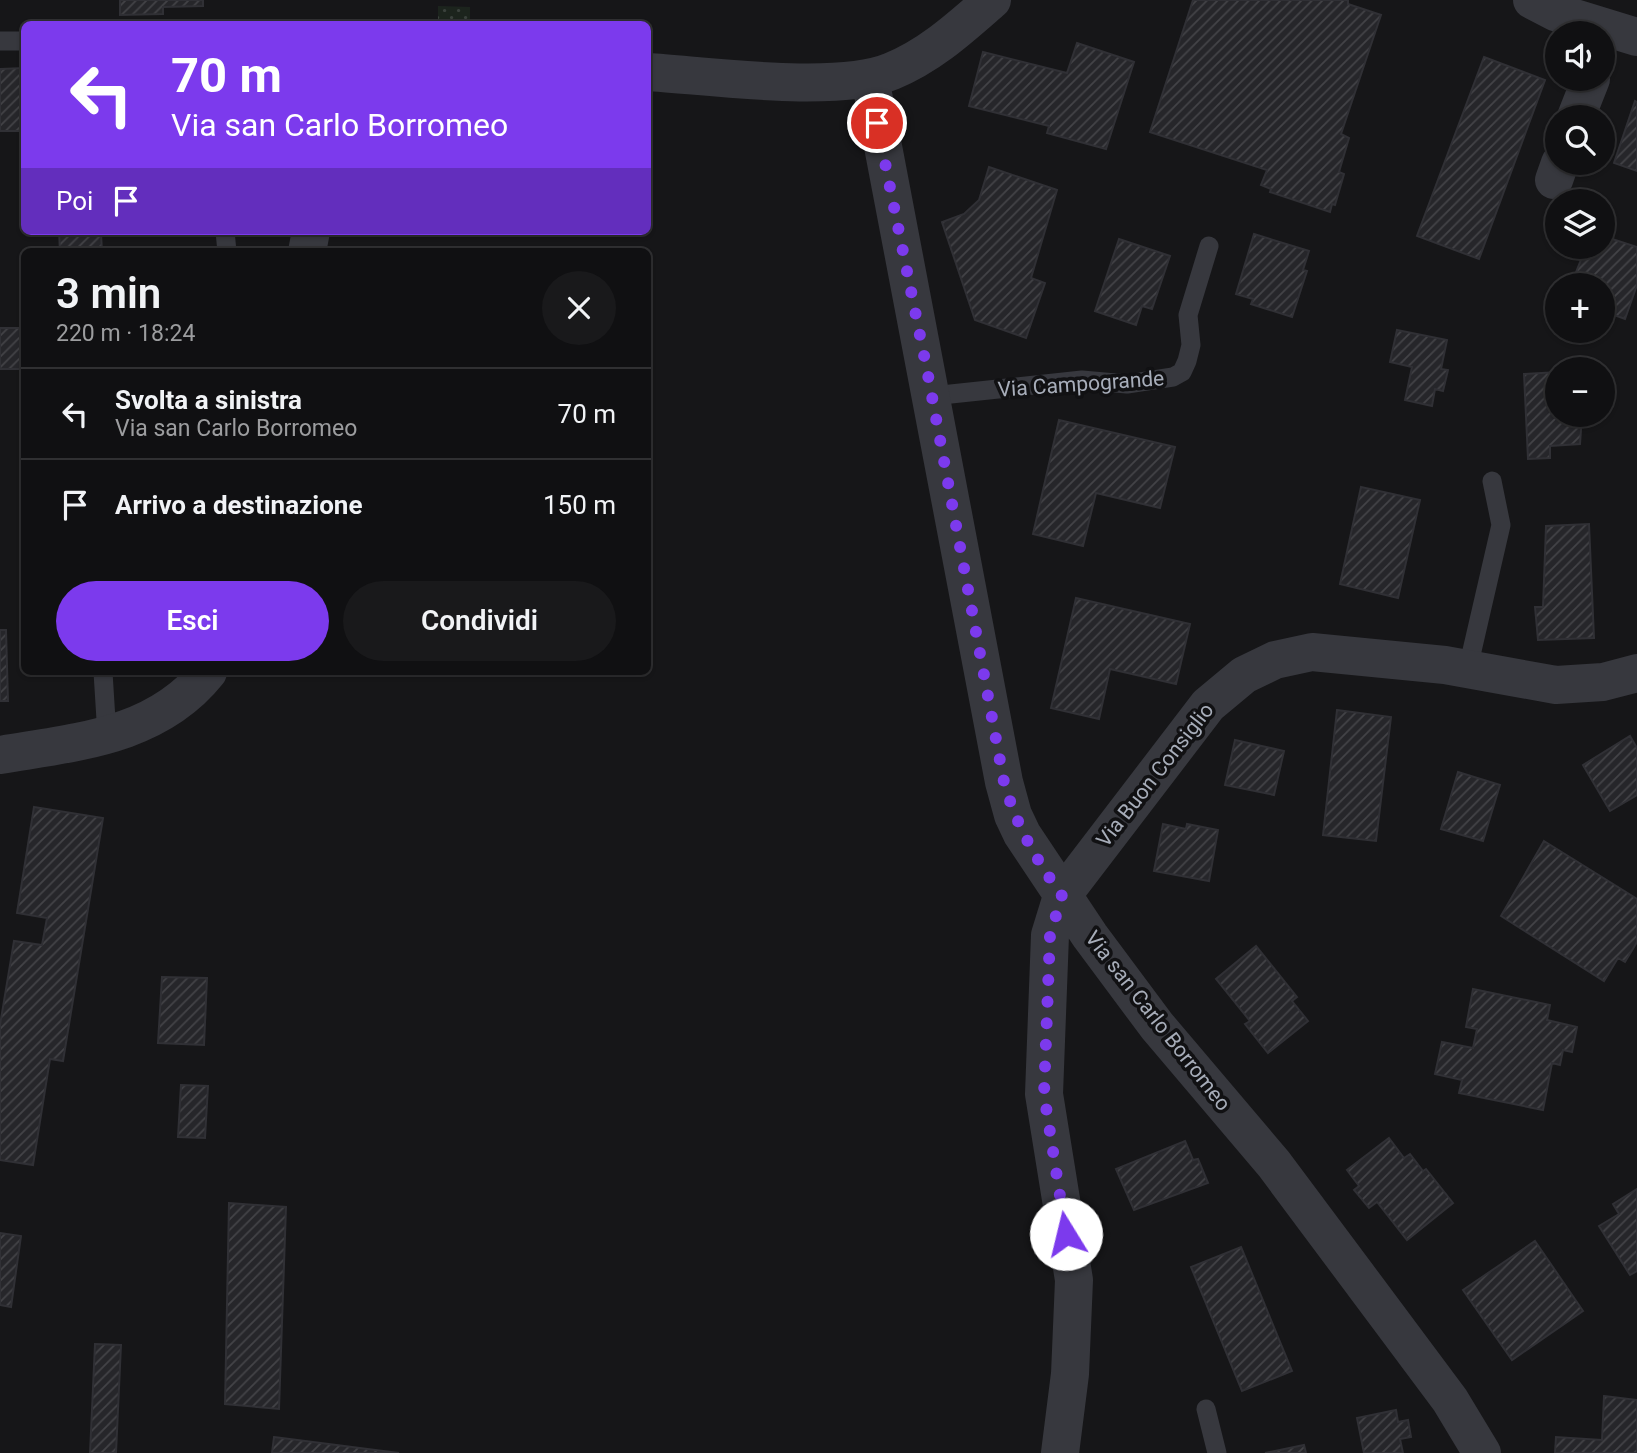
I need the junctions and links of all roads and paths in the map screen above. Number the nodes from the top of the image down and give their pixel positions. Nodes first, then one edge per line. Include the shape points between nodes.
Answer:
1 (992, 0) edge
2 (1532, 0) edge
3 (1616, 37) edge
4 (0, 41) edge
5 (21, 41) edge
6 (651, 72) edge
7 (870, 78) junction
8 (1209, 246) dead end
9 (932, 396) junction
10 (1492, 481) dead end
11 (1468, 668) junction
12 (1637, 673) edge
13 (103, 675) edge
14 (205, 675) edge
15 (107, 736) junction
16 (0, 755) edge
17 (1062, 896) junction
18 (1206, 1409) dead end
19 (1060, 1453) edge
20 (1217, 1453) edge
21 (1482, 1453) edge

1 - 7 street via 920,58
2 - 3 street
4 - 5 lane
6 - 7 street via 805,81
7 - 9 street, Via san Carlo Borromeo
8 - 9 lane, Via Campogrande via 1188,315 1191,345 1187,361 1173,377 1127,384 1082,380
9 - 17 street, Via san Carlo Borromeo via 1004,782 1022,834
10 - 11 lane via 1501,525
11 - 12 street, Via Buon Consiglio via 1556,685 1603,682
11 - 17 street, Via Buon Consiglio via 1312,652 1282,657 1244,675 1193,722
13 - 15 lane
14 - 15 street via 176,705
15 - 16 street
17 - 19 street via 1050,935 1044,1094 1074,1280 1070,1374
17 - 21 street, Via san Carlo Borromeo via 1157,1026 1274,1164 1450,1400
18 - 20 lane

